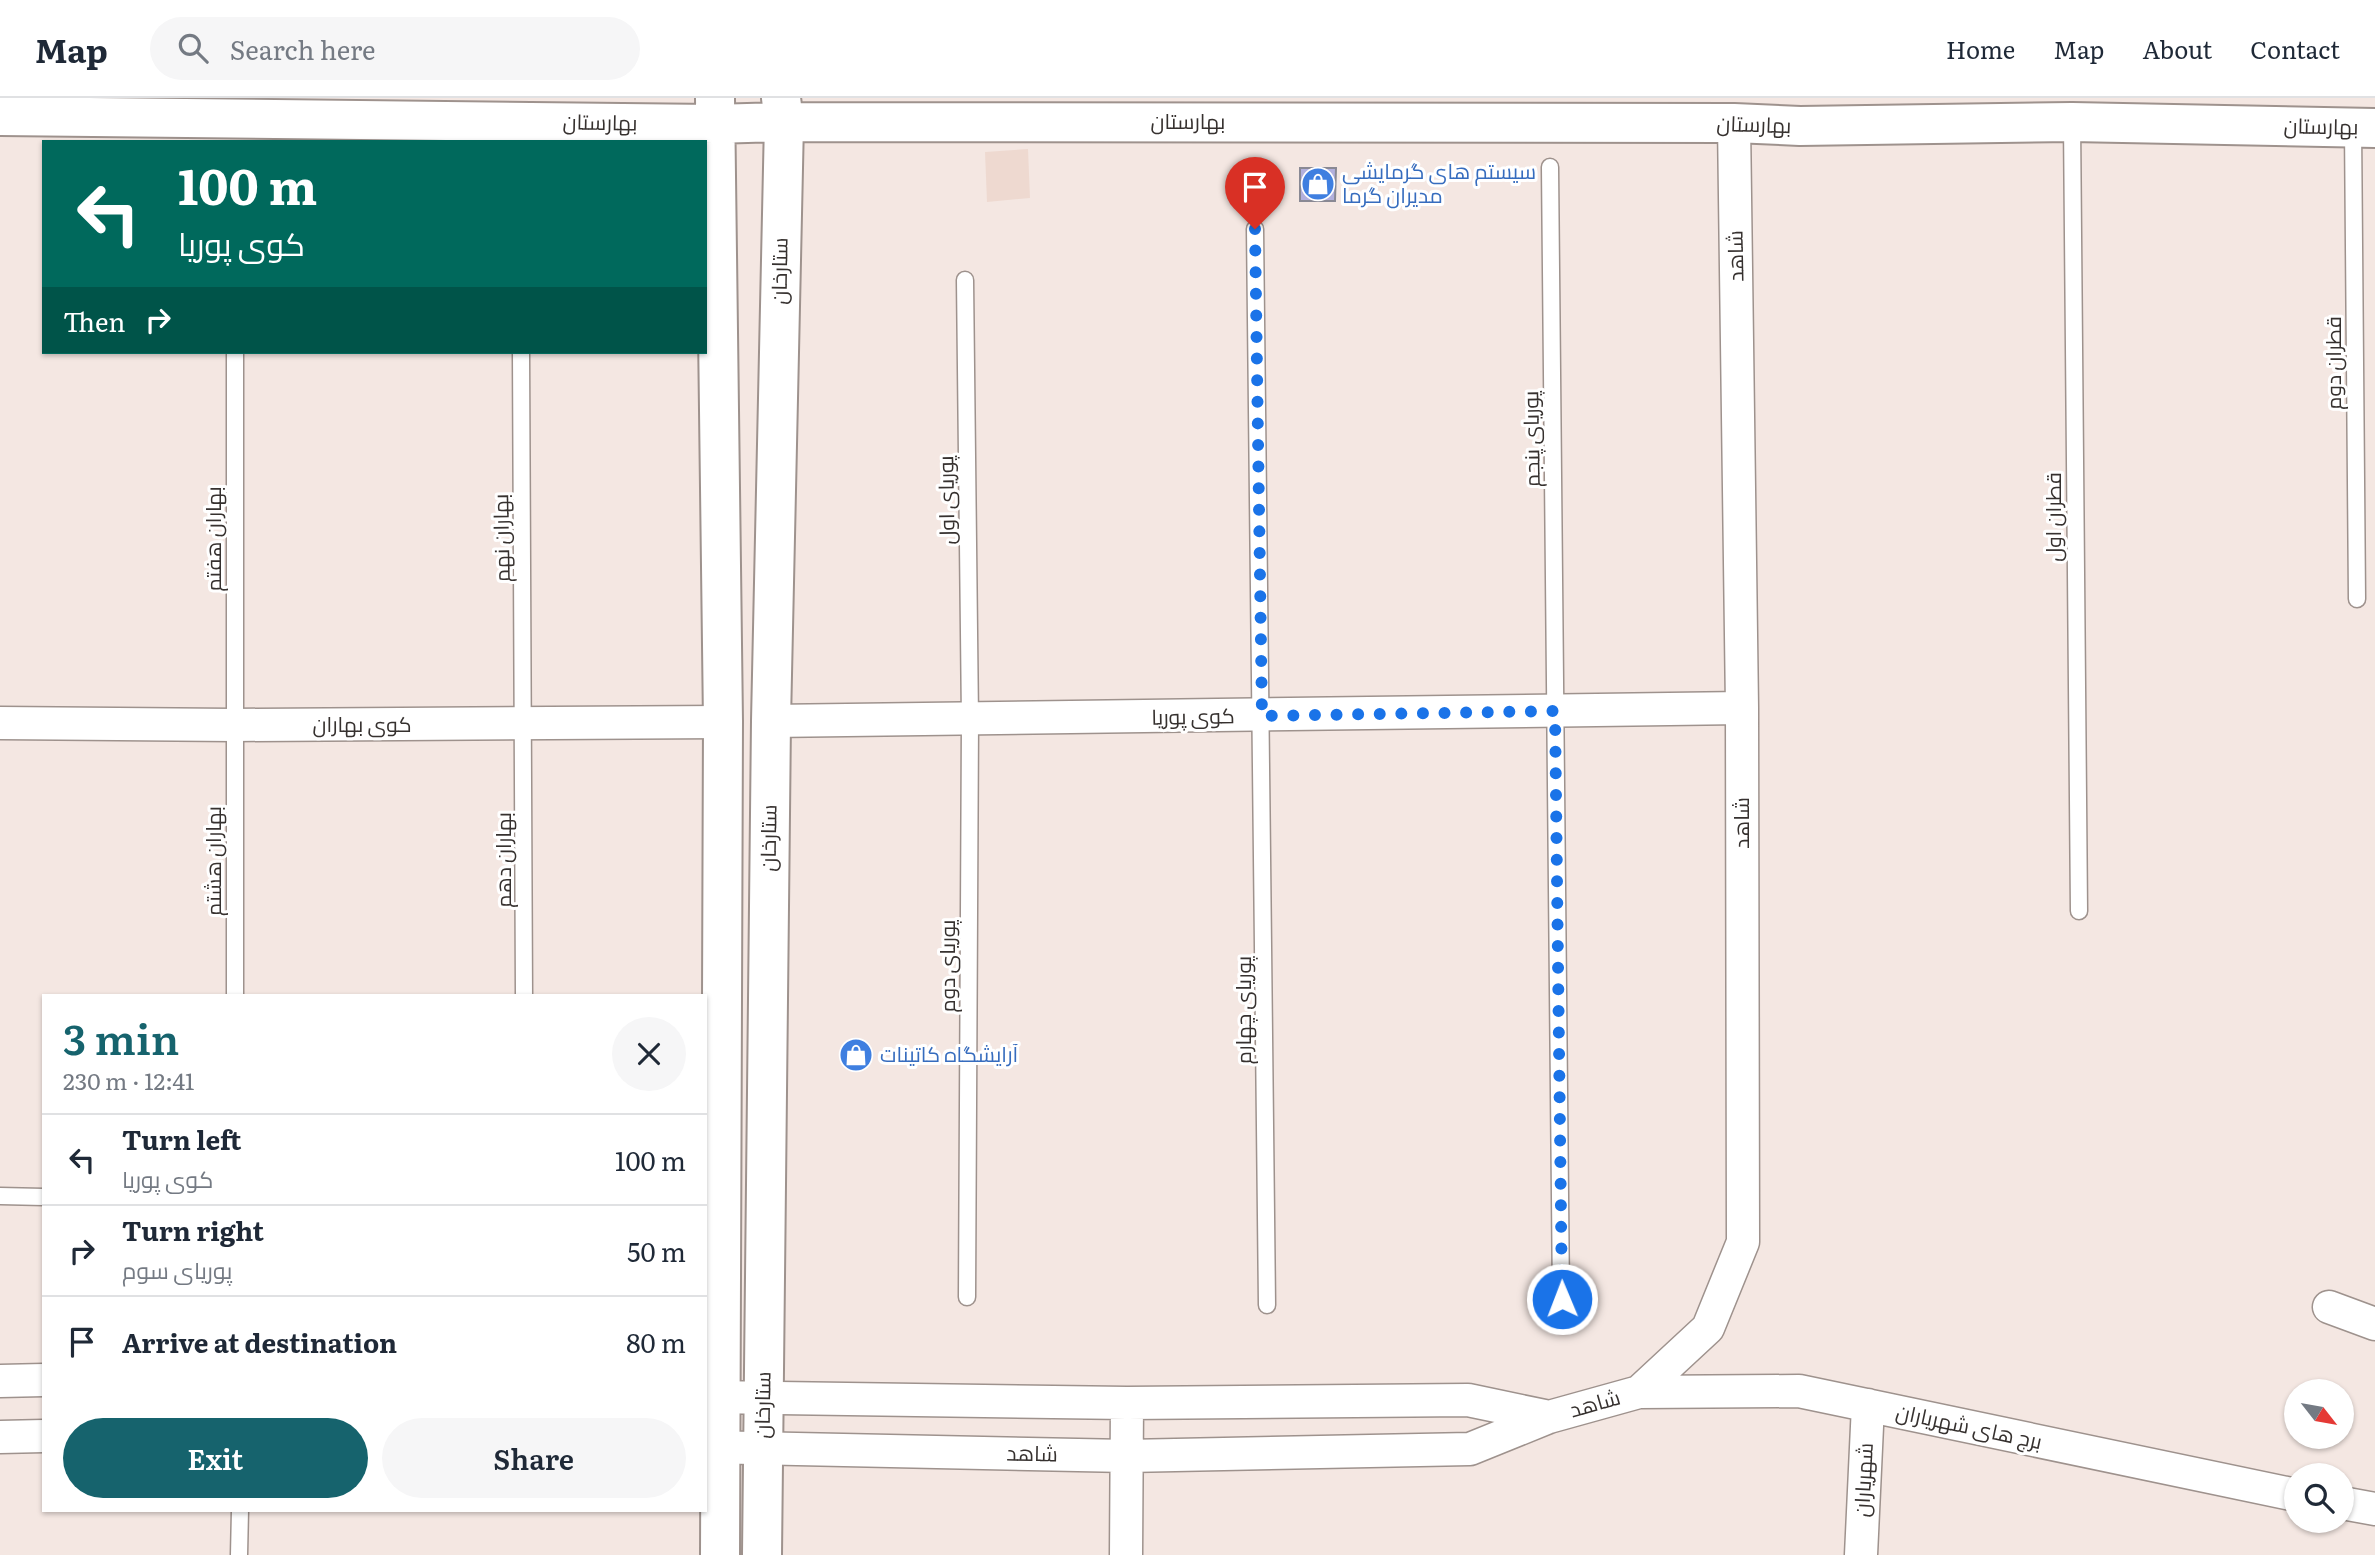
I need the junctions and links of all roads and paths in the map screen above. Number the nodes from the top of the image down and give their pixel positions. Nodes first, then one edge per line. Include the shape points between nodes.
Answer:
1 (782, 110) edge
2 (714, 111) edge
3 (1735, 111) edge
4 (1799, 112) edge
5 (0, 116) edge
6 (2072, 122) junction
7 (2364, 127) edge
8 (1550, 167) dead end
9 (1255, 229) dead end
10 (965, 280) dead end
11 (235, 354) edge
12 (521, 354) edge
13 (2357, 598) dead end
14 (1742, 708) junction
15 (1555, 711) junction
16 (1262, 716) junction
17 (970, 720) junction
18 (723, 722) junction
19 (771, 722) junction
20 (0, 723) edge
21 (525, 724) junction
22 (234, 726) junction
23 (2079, 911) dead end
24 (235, 994) edge
25 (524, 994) edge
26 (0, 1196) edge
27 (42, 1197) edge
28 (967, 1297) dead end
29 (1562, 1299) dead end
30 (1267, 1305) dead end
31 (2329, 1307) dead end
32 (2375, 1324) edge
33 (42, 1380) edge
34 (0, 1381) edge
35 (1639, 1392) junction
36 (714, 1397) edge
37 (763, 1400) junction
38 (1127, 1404) junction
39 (1868, 1405) junction
40 (1549, 1417) junction
41 (42, 1436) edge
42 (0, 1437) edge
43 (714, 1447) edge
44 (762, 1449) junction
45 (1128, 1456) junction
46 (2284, 1492) edge
47 (2354, 1505) edge
48 (2375, 1508) edge
49 (240, 1512) edge
50 (239, 1555) edge
51 (720, 1555) edge
52 (762, 1555) edge
53 (1126, 1555) edge
54 (1861, 1555) edge

1 - 2 street, بهارستان
1 - 3 street, بهارستان
1 - 19 street, ستارخان
2 - 5 street, بهارستان
2 - 18 street, ستارخان
3 - 4 street, بهارستان
3 - 14 street, شاهد
4 - 6 street, بهارستان
6 - 7 street, بهارستان
6 - 23 lane, قطران اول
7 - 13 lane, قطران دوم
8 - 15 lane, پوریای پنجم
9 - 16 lane, پوریای چهارم
10 - 17 lane, پوریای اول
11 - 22 lane, بهاران هفتم
12 - 21 lane, بهاران نهم
14 - 15 street, کوی پوریا
14 - 35 street, شاهد via 1743,1242 1708,1328
15 - 16 street, کوی پوریا
15 - 29 lane, پوریای پنجم
16 - 17 street, کوی پوریا
16 - 30 lane, پوریای چهارم
17 - 19 street, کوی پوریا
17 - 28 lane, پوریای دوم
18 - 21 street, کوی بهاران
18 - 36 street, ستارخان
19 - 37 street, ستارخان
20 - 22 street, کوی بهاران
21 - 22 street, کوی بهاران
21 - 25 lane, بهاران دهم
22 - 24 lane, بهاران هشتم
26 - 27 lane
31 - 32 street
33 - 34 street
35 - 39 street, برج های شهریاران via 1799,1391
35 - 40 street, شاهد
36 - 37 street, شاهد
36 - 43 street, ستارخان
37 - 38 street, شاهد
37 - 44 street, ستارخان
38 - 40 street, شاهد via 1468,1400
38 - 45 street
39 - 46 street, برج های شهریاران
39 - 54 street, شهریاران
40 - 45 street, شاهد via 1470,1449
41 - 42 street
43 - 44 street, شاهد
43 - 51 street, ستارخان
44 - 45 street, شاهد
44 - 52 street, ستارخان
45 - 53 street
47 - 48 street
49 - 50 lane

